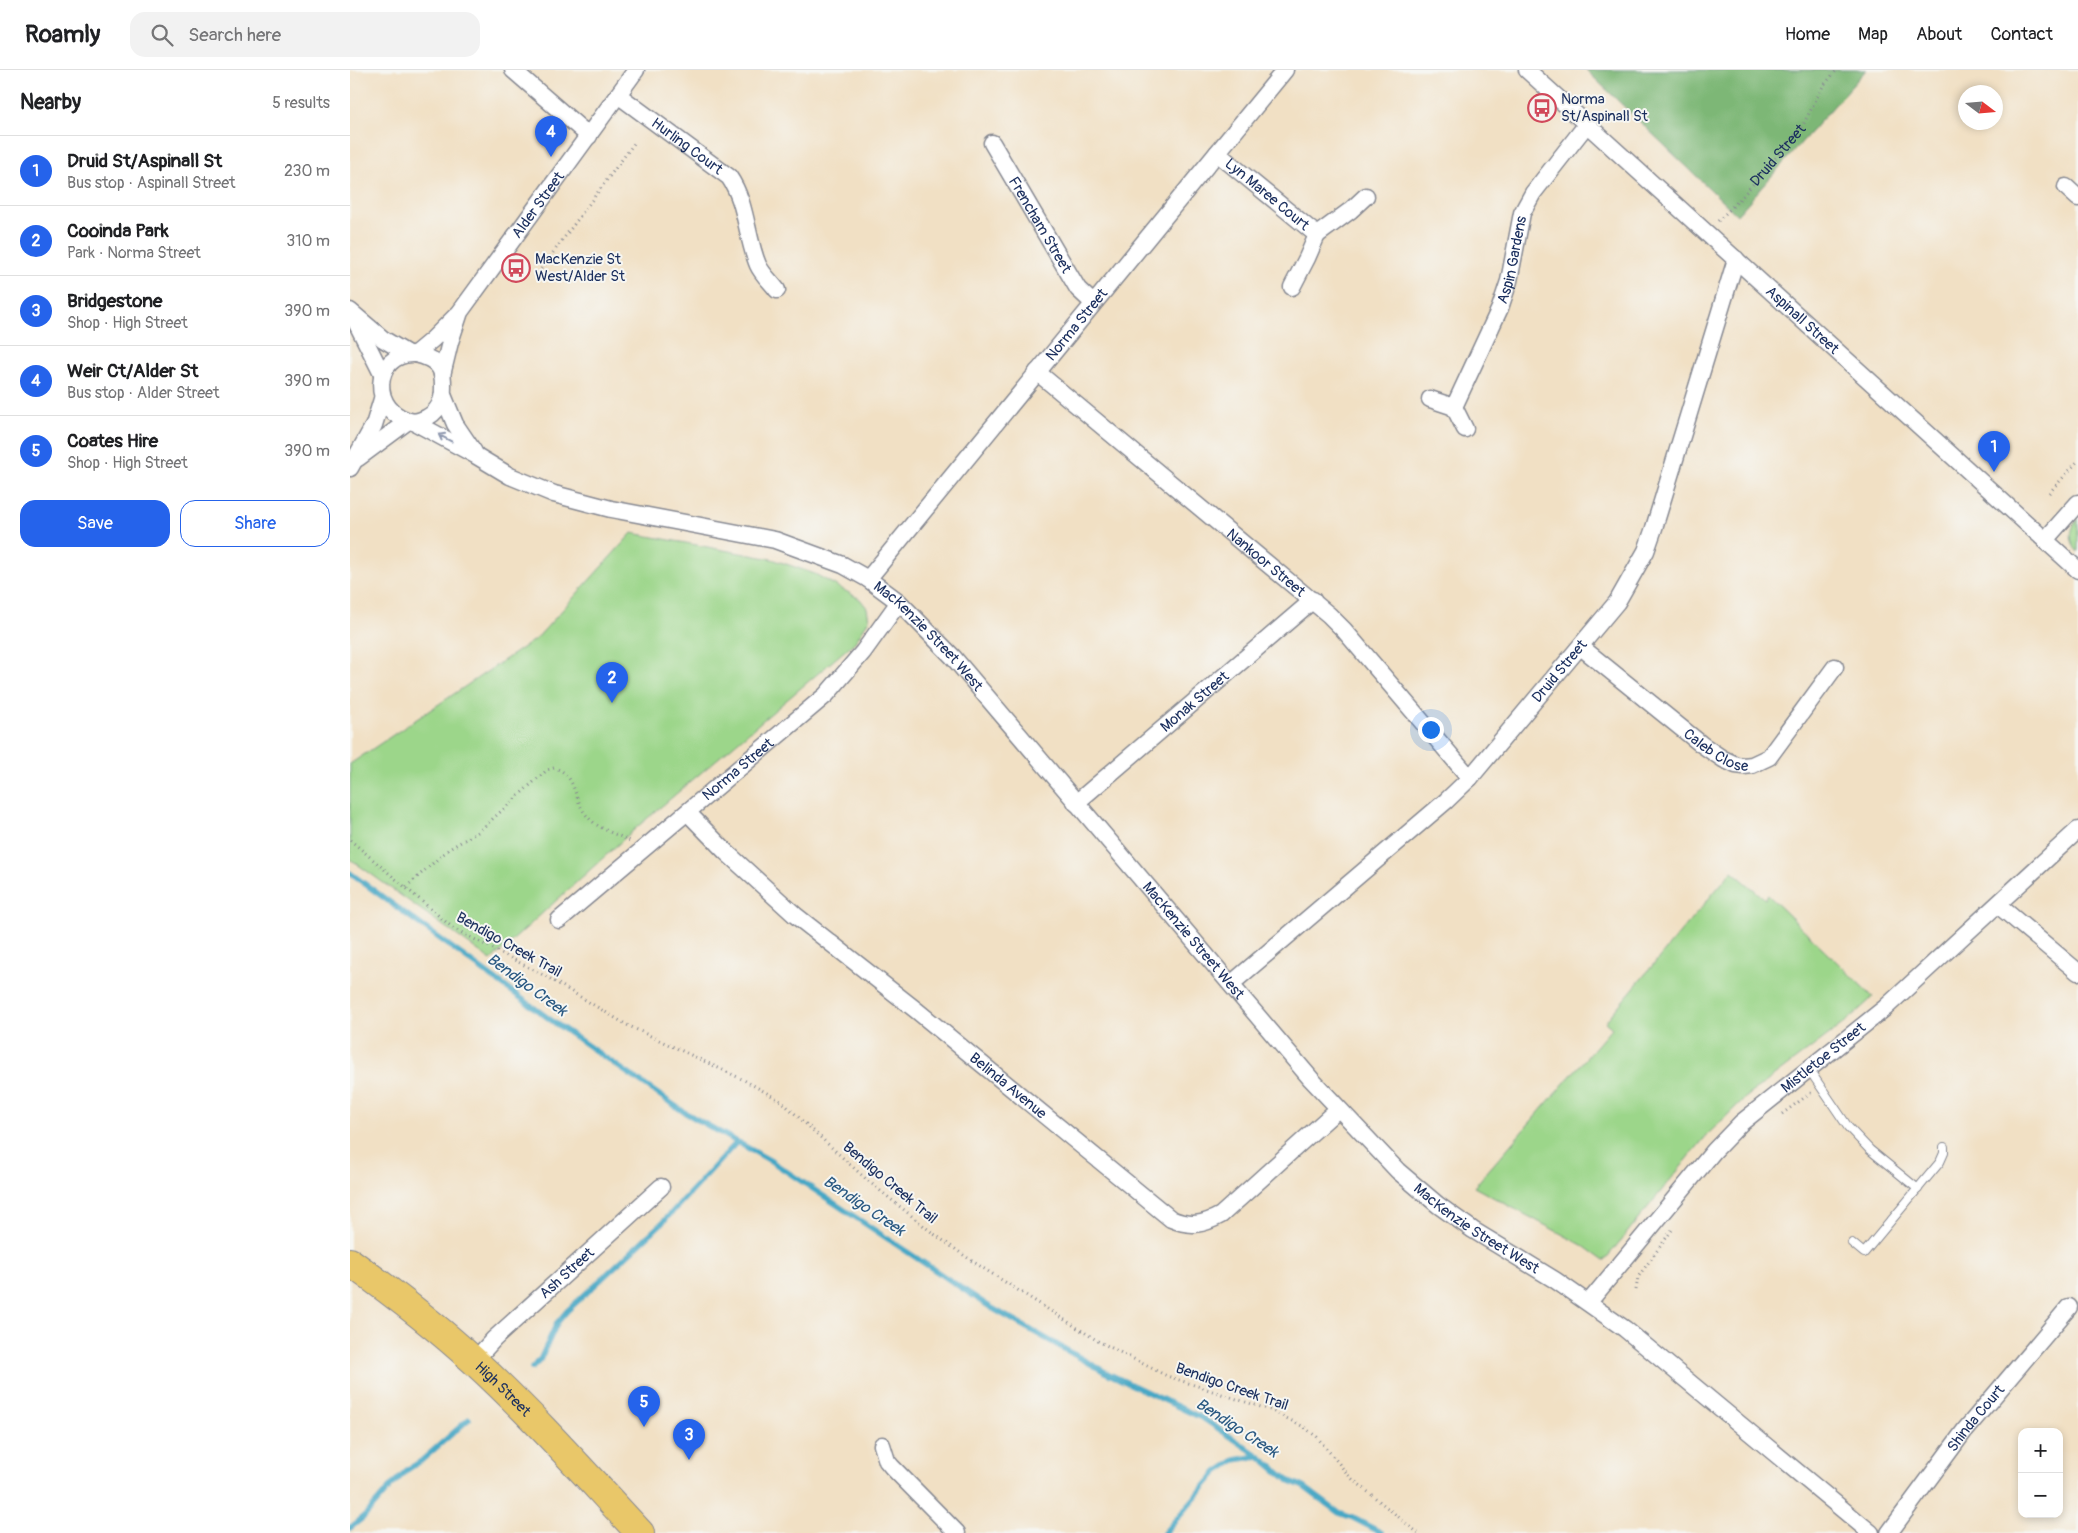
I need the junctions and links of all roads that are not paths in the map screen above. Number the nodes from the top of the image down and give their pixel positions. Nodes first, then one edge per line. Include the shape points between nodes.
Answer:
1 (512, 70) edge
2 (636, 70) edge
3 (1285, 70) edge
4 (1527, 70) edge
5 (618, 95) junction
6 (1587, 124) junction
7 (589, 136) junction
8 (992, 143) dead end
9 (1216, 153) junction
10 (1366, 196) dead end
11 (1316, 235) junction
12 (1736, 259) junction
13 (1292, 287) dead end
14 (776, 290) dead end
15 (1093, 303) junction
16 (350, 312) edge
17 (460, 312) junction
18 (411, 354) junction
19 (1037, 372) junction
20 (382, 374) junction
21 (442, 375) junction
22 (443, 395) junction
23 (1430, 398) dead end
24 (382, 399) junction
25 (1454, 407) junction
26 (411, 422) junction
27 (1465, 429) dead end
28 (475, 455) junction
29 (353, 463) edge
30 (2078, 504) edge
31 (2045, 540) junction
32 (2078, 570) edge
33 (868, 579) junction
34 (1313, 600) junction
35 (899, 602) junction
36 (1581, 647) junction
37 (1835, 667) dead end
38 (1470, 778) junction
39 (1076, 803) junction
40 (688, 813) junction
41 (2078, 830) edge
42 (1998, 904) junction
43 (559, 920) dead end
44 (2078, 972) edge
45 (1231, 984) junction
46 (1808, 1068) junction
47 (1338, 1109) junction
48 (1944, 1147) dead end
49 (661, 1187) dead end
50 (1918, 1189) junction
51 (1852, 1243) dead end
52 (350, 1262) edge
53 (1588, 1302) junction
54 (2069, 1307) dead end
55 (474, 1361) junction
56 (882, 1444) dead end
57 (640, 1533) edge
58 (957, 1533) edge
59 (1871, 1533) edge
60 (1889, 1533) edge

1 - 7 street
2 - 5 street, Alder Street
3 - 9 street, Norma Street
4 - 6 street, Aspinall Street
5 - 7 street, Alder Street
5 - 14 street, Hurling Court via 729,177 738,192 759,267
6 - 12 street, Aspinall Street
6 - 25 street, Aspin Gardens via 1533,193 1522,213 1509,281 1500,308
7 - 17 street, Alder Street
8 - 15 street, Frencham Street via 1078,289
9 - 11 street, Lyn Maree Court
9 - 15 street, Norma Street
10 - 11 street, Lyn Maree Court
11 - 13 street, Lyn Maree Court
12 - 31 street, Aspinall Street
12 - 36 street, Druid Street via 1646,551 1617,602
15 - 19 street, Norma Street
16 - 18 street via 383,339
16 - 20 street
17 - 18 street via 433,339
17 - 21 street, Alder Street
18 - 20 street via 393,361
18 - 21 street via 435,362
19 - 33 street, Norma Street
19 - 34 street, Nankoor Street
20 - 24 street
21 - 22 street
22 - 26 street via 433,415
22 - 28 street, MacKenzie Street West via 455,424
23 - 25 street
24 - 26 street via 392,413
24 - 29 street via 374,424
25 - 27 street
28 -> 26 street, MacKenzie Street West
26 - 29 street
28 - 33 street, MacKenzie Street West via 510,476 554,494 611,509 775,540 826,558
30 - 31 street
31 - 32 street, Aspinall Street
33 - 35 street, MacKenzie Street West
34 - 38 street, Nankoor Street via 1344,630
34 - 39 street, Monak Street
35 - 39 street, MacKenzie Street West via 953,657
35 - 40 street, Norma Street via 863,652 826,695
36 - 37 street, Caleb Close via 1701,744 1729,763 1744,766 1768,757
36 - 38 street, Druid Street
38 - 45 street, Druid Street
39 - 45 street, MacKenzie Street West
40 - 43 street, Norma Street
40 - 47 street, Belinda Avenue via 795,915 1171,1219 1190,1225 1221,1215
41 - 42 street, Mistletoe Street
42 - 44 street
42 - 46 street, Mistletoe Street via 1885,1008
45 - 47 street, MacKenzie Street West
46 - 50 lane via 1848,1127 1870,1150
46 - 53 street, Mistletoe Street via 1741,1123 1714,1150
47 - 53 street, MacKenzie Street West via 1398,1171 1438,1205
48 - 50 lane via 1940,1162
49 - 55 street, Ash Street
50 - 51 lane via 1864,1253
52 - 55 highway, High Street
53 - 59 street, MacKenzie Street West via 1639,1340
54 - 60 street, Shinda Court via 1965,1430
55 - 57 highway, High Street
56 - 58 street via 892,1468

